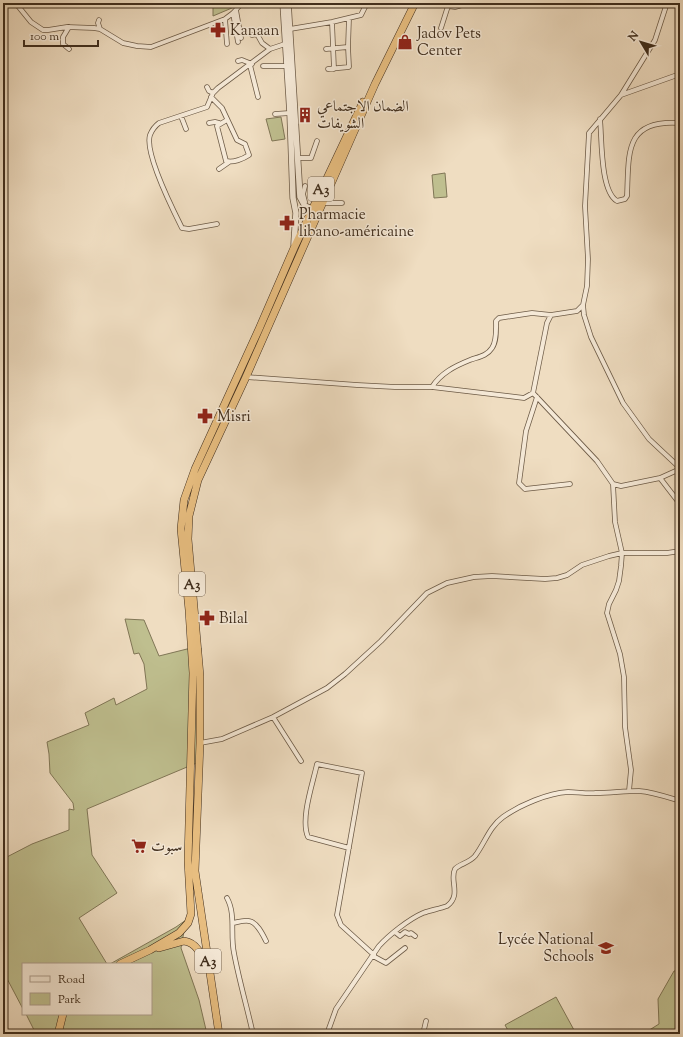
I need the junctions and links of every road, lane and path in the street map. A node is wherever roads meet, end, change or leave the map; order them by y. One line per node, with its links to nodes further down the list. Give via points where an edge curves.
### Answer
1 (242, 3): 11 (street)
2 (282, 3): 23 (street)
3 (288, 3): 19 (street)
4 (367, 3): 12 (street, via 361,15)
5 (444, 3): 10 (street)
6 (463, 3): 10 (street, via 456,7)
7 (667, 3): 39 (street, via 656,40)
8 (413, 4): 36 (highway, A3)
9 (3, 5): 16 (street, via 18,6 39,29)
10 (448, 6): 17 (street)
11 (234, 11): 13 (street); 21 (street)
12 (349, 18): 15 (street); 24 (street)
13 (225, 19): 18 (street, via 152,47 123,43); 22 (street)
14 (99, 20): 18 (street)
15 (332, 22): 19 (street); 25 (street)
16 (69, 27): 18 (street); 26 (street, via 63,37 63,44)
17 (441, 28)
18 (100, 29)
19 (290, 29): 51 (street)
20 (252, 35): 27 (street, via 257,34 262,43)
21 (240, 40)
22 (227, 44)
23 (285, 44): 27 (street); 32 (street)
24 (348, 46): 25 (street); 34 (street, via 349,67)
25 (334, 48): 28 (street); 34 (street)
26 (69, 49)
27 (270, 49): 30 (street)
28 (326, 49)
29 (238, 61): 30 (street)
30 (251, 64): 38 (street); 40 (street)
31 (263, 66): 32 (street)
32 (287, 66): 41 (street)
33 (328, 69): 34 (street)
34 (334, 69)
35 (680, 74): 39 (street)
36 (375, 84): 55 (highway, A3); 57 (highway, A3, via 364,99)
37 (207, 87): 38 (street)
38 (212, 95): 43 (street, via 207,107); 45 (street)
39 (621, 95): 44 (street)
40 (258, 97)
41 (290, 113): 42 (street); 59 (street, via 296,225)
42 (275, 114)
43 (181, 116): 49 (street); 58 (street, via 154,127 149,146 161,182 182,228)
44 (600, 119): 48 (street, via 605,182 612,199 617,201 627,196 630,150 637,135 653,126 668,122); 60 (street, via 588,138 585,206 588,259)
45 (227, 120): 47 (street); 52 (street, via 236,140 245,144 249,155)
46 (209, 123): 47 (street)
47 (219, 123): 52 (street, via 217,129 226,161)
48 (680, 123)
49 (186, 129)
50 (317, 141): 51 (street, via 311,158)
51 (297, 158): 57 (street, via 300,196)
52 (229, 162): 53 (street)
53 (219, 169)
54 (305, 186): 57 (street, via 303,194)
55 (322, 203): 56 (street); 64 (highway, A3)
56 (342, 203)
57 (308, 208): 59 (highway, A3)
58 (217, 224)
59 (294, 248): 87 (highway, A3, via 190,481 183,504 181,529 193,672 188,861 191,914 185,928)
60 (583, 305): 61 (street); 63 (street)
61 (574, 311): 62 (street); 63 (street)
62 (551, 315): 65 (street, via 532,314 498,318 494,344 489,352 443,373); 66 (street, via 547,323)
63 (584, 315): 68 (street, via 597,350 630,415 649,439)
64 (246, 377): 65 (street, via 357,385); 76 (highway, A3, via 198,480 188,522 200,676)
65 (432, 387): 66 (street, via 520,398)
66 (533, 393): 67 (street)
67 (537, 397): 70 (street, via 526,431 519,483 525,490); 71 (street, via 597,461)
68 (680, 468): 69 (street)
69 (660, 478): 71 (street, via 622,486); 72 (street)
70 (570, 484)
71 (613, 484): 74 (street)
72 (680, 504)
73 (680, 551): 74 (street)
74 (622, 553): 75 (street, via 596,560 557,578 474,577 453,581 433,589 345,674 316,694); 78 (street, via 619,581 607,614 620,654 624,677 625,727 631,770)
75 (273, 717): 76 (street, via 222,739); 77 (street)
76 (200, 743): 90 (highway, A3, via 194,866)
77 (301, 761)
78 (630, 792): 79 (street, via 640,791); 83 (street, via 558,793 534,801 503,817 488,833 472,859 456,868 454,897 450,904 421,914)
79 (680, 801)
80 (349, 848): 80 (street, via 308,837 306,832 307,807 317,764 362,773); 88 (street, via 338,915 341,925)
81 (227, 898): 82 (street)
82 (233, 923): 85 (street, via 249,920 253,922); 94 (street, via 234,952)
83 (395, 932): 84 (street, via 400,936 405,932); 88 (street)
84 (414, 936)
85 (266, 941)
86 (405, 948): 88 (street, via 386,963)
87 (150, 950): 89 (highway, A3); 90 (highway, via 178,942 188,942 200,951)
88 (373, 955): 97 (street, via 336,1009)
89 (122, 963)
90 (210, 976): 96 (highway, A3)
91 (63, 1015): 95 (highway)
92 (426, 1020): 98 (street)
93 (234, 1032): 94 (street)
94 (252, 1032)
95 (58, 1034)
96 (218, 1034)
97 (327, 1034)
98 (423, 1034)

